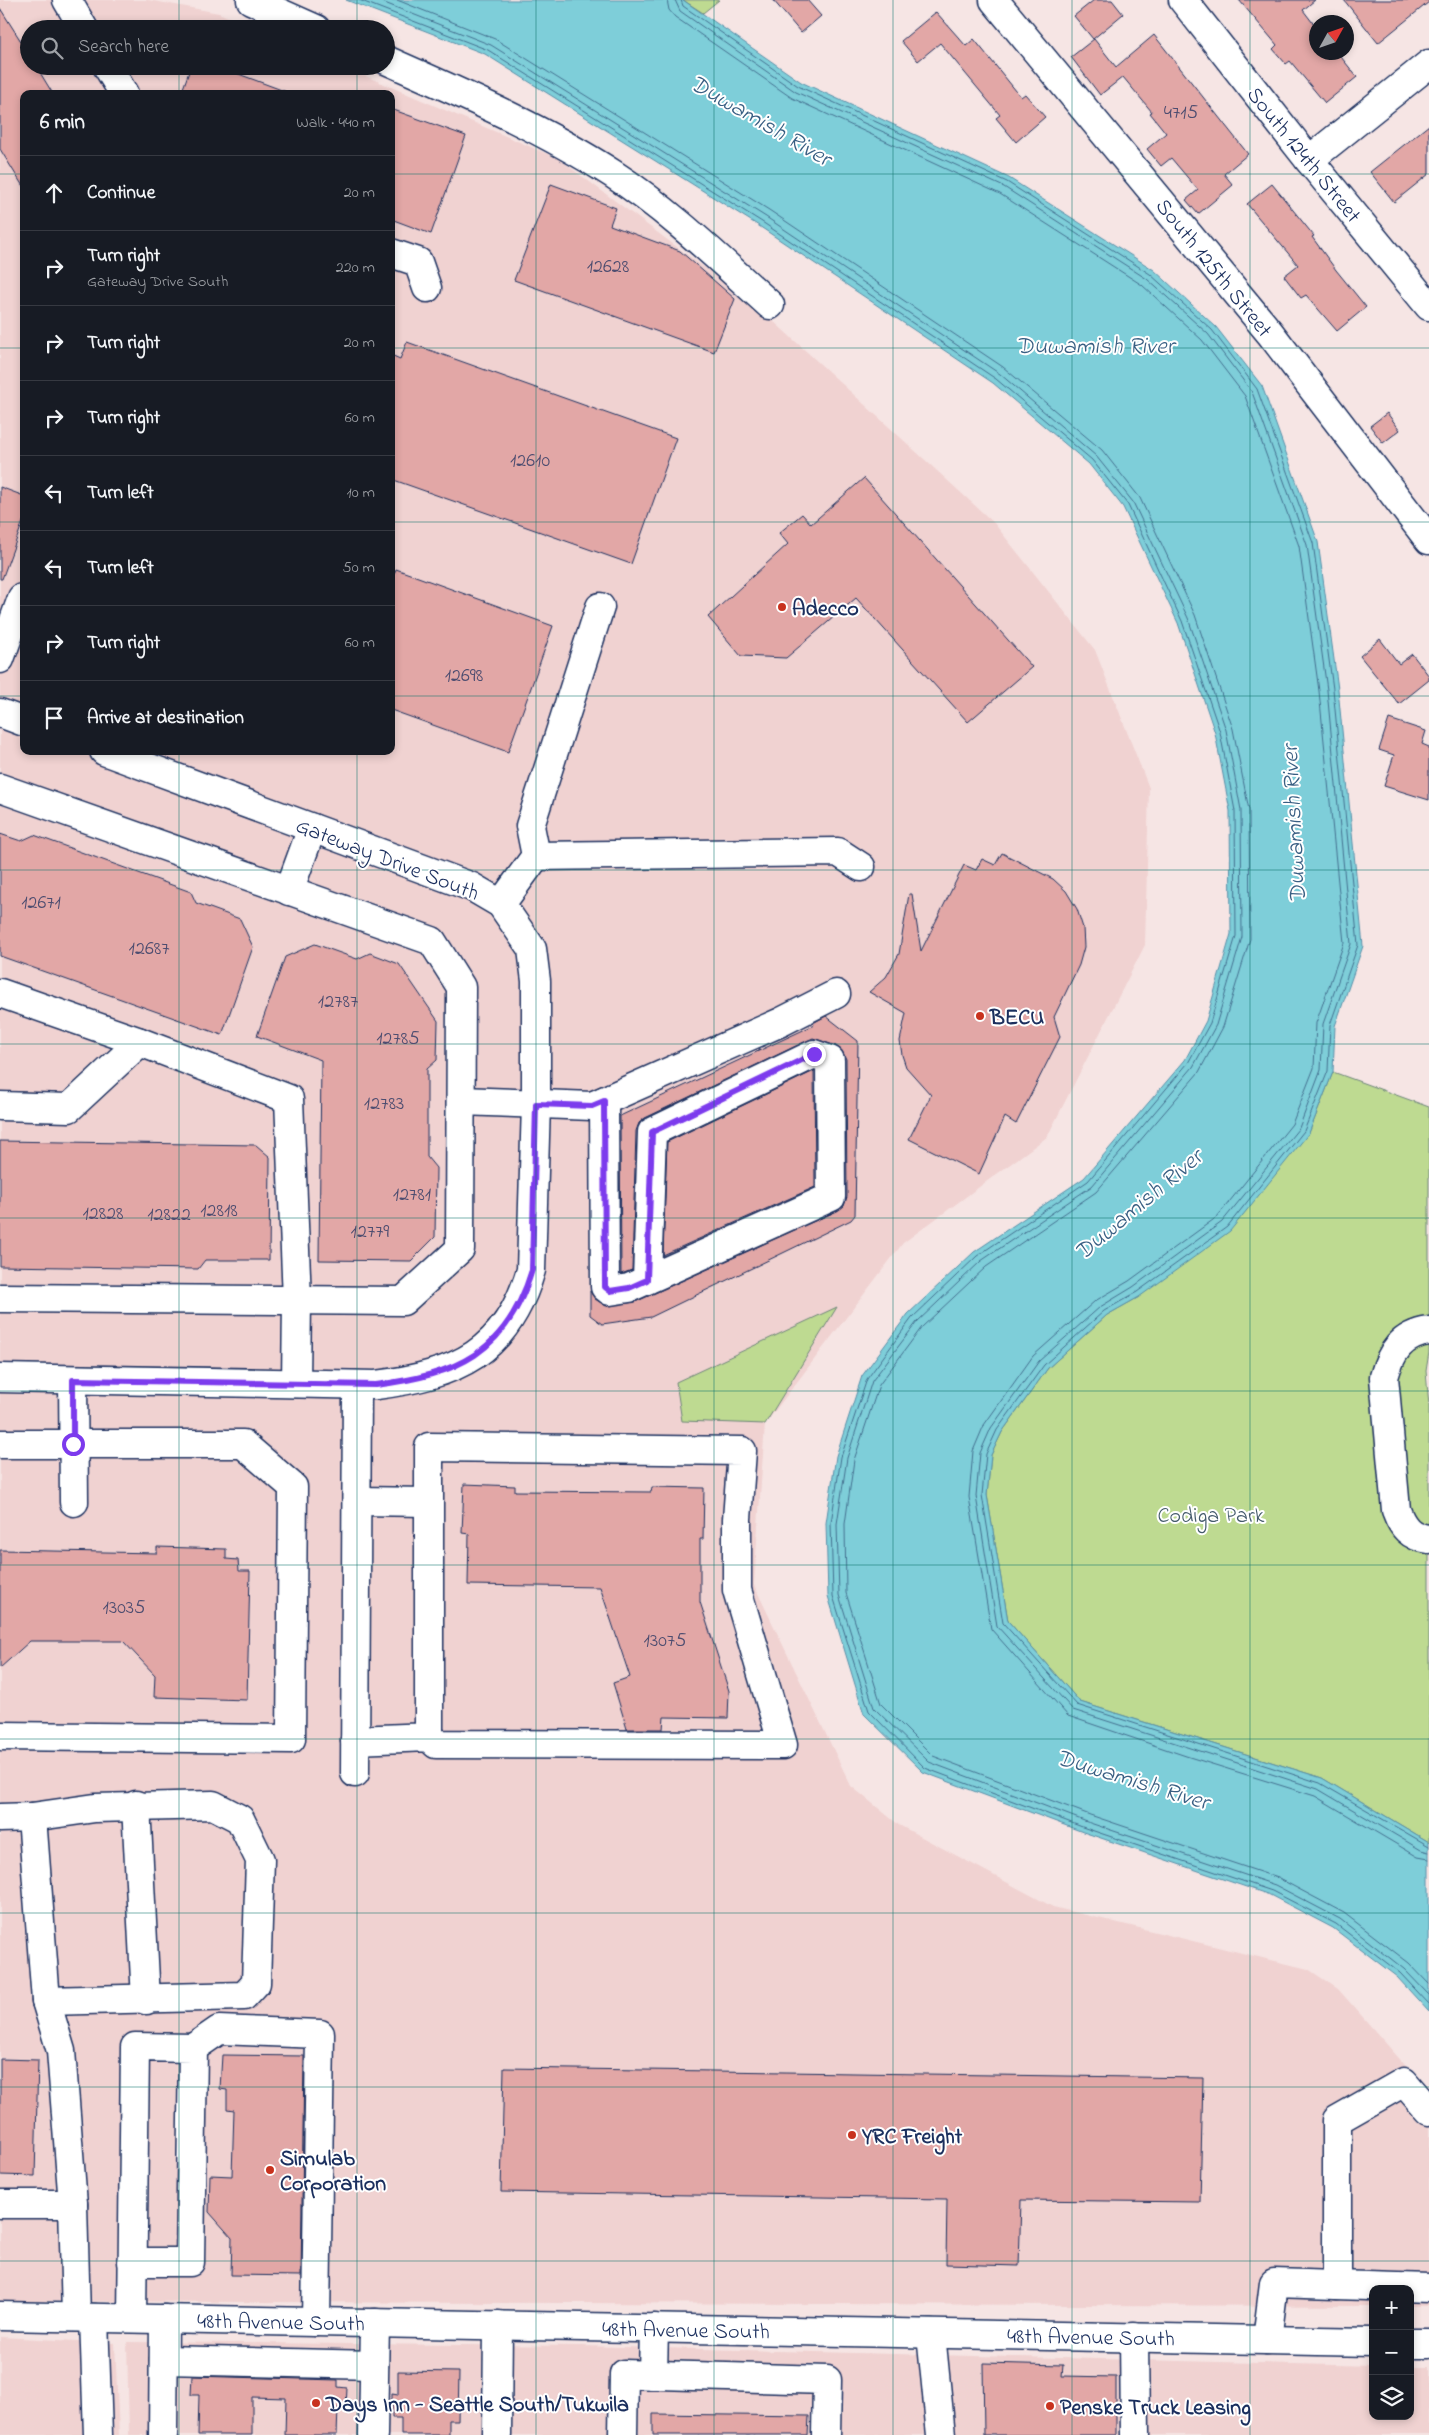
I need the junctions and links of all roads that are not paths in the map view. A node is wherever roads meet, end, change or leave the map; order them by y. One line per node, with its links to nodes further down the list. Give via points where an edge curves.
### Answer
1 (67, 0): 5 (street)
2 (251, 0): 6 (street)
3 (994, 0): 16 (street, South 125th Street, via 1270,333)
4 (1183, 0): 11 (street, South 124th Street)
5 (79, 20)
6 (296, 20)
7 (395, 64): 14 (street, via 488,106 614,174 680,225)
8 (1429, 64): 11 (street)
9 (112, 75): 10 (street)
10 (122, 90)
11 (1309, 160): 15 (street, South 124th Street)
12 (395, 254): 13 (street, via 418,262)
13 (427, 288)
14 (770, 305)
15 (1429, 306)
16 (1429, 540)
17 (20, 603): 19 (street)
18 (600, 607): 25 (street, via 530,826)
19 (0, 658)
20 (0, 713): 21 (street)
21 (20, 720)
22 (115, 755): 24 (street, Gateway Drive South)
23 (0, 788): 27 (street)
24 (312, 828): 27 (street); 28 (street, Gateway Drive South, via 472,887)
25 (536, 856): 26 (street, via 838,852); 28 (street)
26 (861, 867)
27 (290, 890): 32 (street, via 432,941 461,987)
28 (501, 904): 34 (street, Gateway Drive South, via 532,949 536,980)
29 (0, 994): 31 (street)
30 (836, 994): 33 (street, via 782,1022)
31 (140, 1042): 35 (street, via 68,1108); 38 (street, via 289,1099)
32 (461, 1101): 34 (street); 38 (street, via 460,1249 403,1301)
33 (604, 1101): 34 (street, via 592,1106); 36 (street, via 605,1287 610,1291 629,1288)
34 (536, 1104): 43 (street, Gateway Drive South, via 532,1270 514,1312 484,1350 461,1363 415,1380)
35 (0, 1106)
36 (647, 1280): 36 (street, via 831,1197 830,1060 814,1054 652,1132)
37 (0, 1298): 38 (street)
38 (297, 1300): 42 (street)
39 (1429, 1331): 49 (street, via 1409,1336 1401,1342 1390,1358 1384,1377 1396,1510 1401,1524 1412,1535)
40 (0, 1378): 41 (street, Gateway Drive South)
41 (73, 1380): 42 (street, Gateway Drive South); 45 (street)
42 (296, 1383): 43 (street, Gateway Drive South)
43 (358, 1384): 46 (street)
44 (0, 1444): 45 (street)
45 (73, 1444): 47 (street); 50 (street, via 243,1444 293,1487 291,1739)
46 (357, 1501): 48 (street); 52 (street)
47 (74, 1502)
48 (428, 1502): 51 (street); 51 (street, via 429,1447 742,1451 737,1519 737,1590 782,1745 436,1744)
49 (1429, 1539)
50 (0, 1736)
51 (428, 1737): 52 (street)
52 (356, 1740): 53 (street)
53 (355, 1773)
54 (136, 1805): 55 (street); 57 (street); 57 (street, via 213,1805 240,1820 260,1860 256,1983 244,1996)
55 (32, 1817): 56 (street); 58 (street)
56 (0, 1818)
57 (146, 2000): 58 (street)
58 (46, 2001): 62 (street, via 61,2050)
59 (193, 2048): 63 (street, via 190,2262); 63 (street, via 135,2047); 70 (street, via 219,2030 320,2034)
60 (1429, 2111): 64 (street, via 1404,2082 1337,2120)
61 (0, 2204): 62 (street)
62 (73, 2204): 67 (street)
63 (132, 2262): 68 (street)
64 (1337, 2285): 65 (street); 76 (street, via 1274,2283)
65 (1429, 2288)
66 (0, 2316): 67 (street, 48th Avenue South)
67 (85, 2318): 68 (street, 48th Avenue South); 83 (street)
68 (132, 2318): 69 (street, 48th Avenue South)
69 (164, 2319): 70 (street, 48th Avenue South); 80 (street)
70 (316, 2322): 71 (street, 48th Avenue South)
71 (375, 2323): 72 (street, 48th Avenue South); 81 (street)
72 (498, 2325): 73 (street, 48th Avenue South); 86 (street)
73 (654, 2328): 74 (street, 48th Avenue South); 82 (street)
74 (931, 2334): 75 (street, 48th Avenue South); 89 (street)
75 (1134, 2337): 76 (street, 48th Avenue South); 90 (street)
76 (1268, 2340): 77 (street, 48th Avenue South)
77 (1369, 2342)
78 (1414, 2343): 79 (street)
79 (1429, 2344)
80 (164, 2360): 81 (street); 84 (street)
81 (374, 2365): 85 (street)
82 (653, 2375): 87 (street, via 624,2374); 88 (street, via 827,2380)
83 (98, 2435)
84 (163, 2435)
85 (373, 2435)
86 (496, 2435)
87 (623, 2435)
88 (826, 2435)
89 (941, 2435)
90 (1135, 2435)

